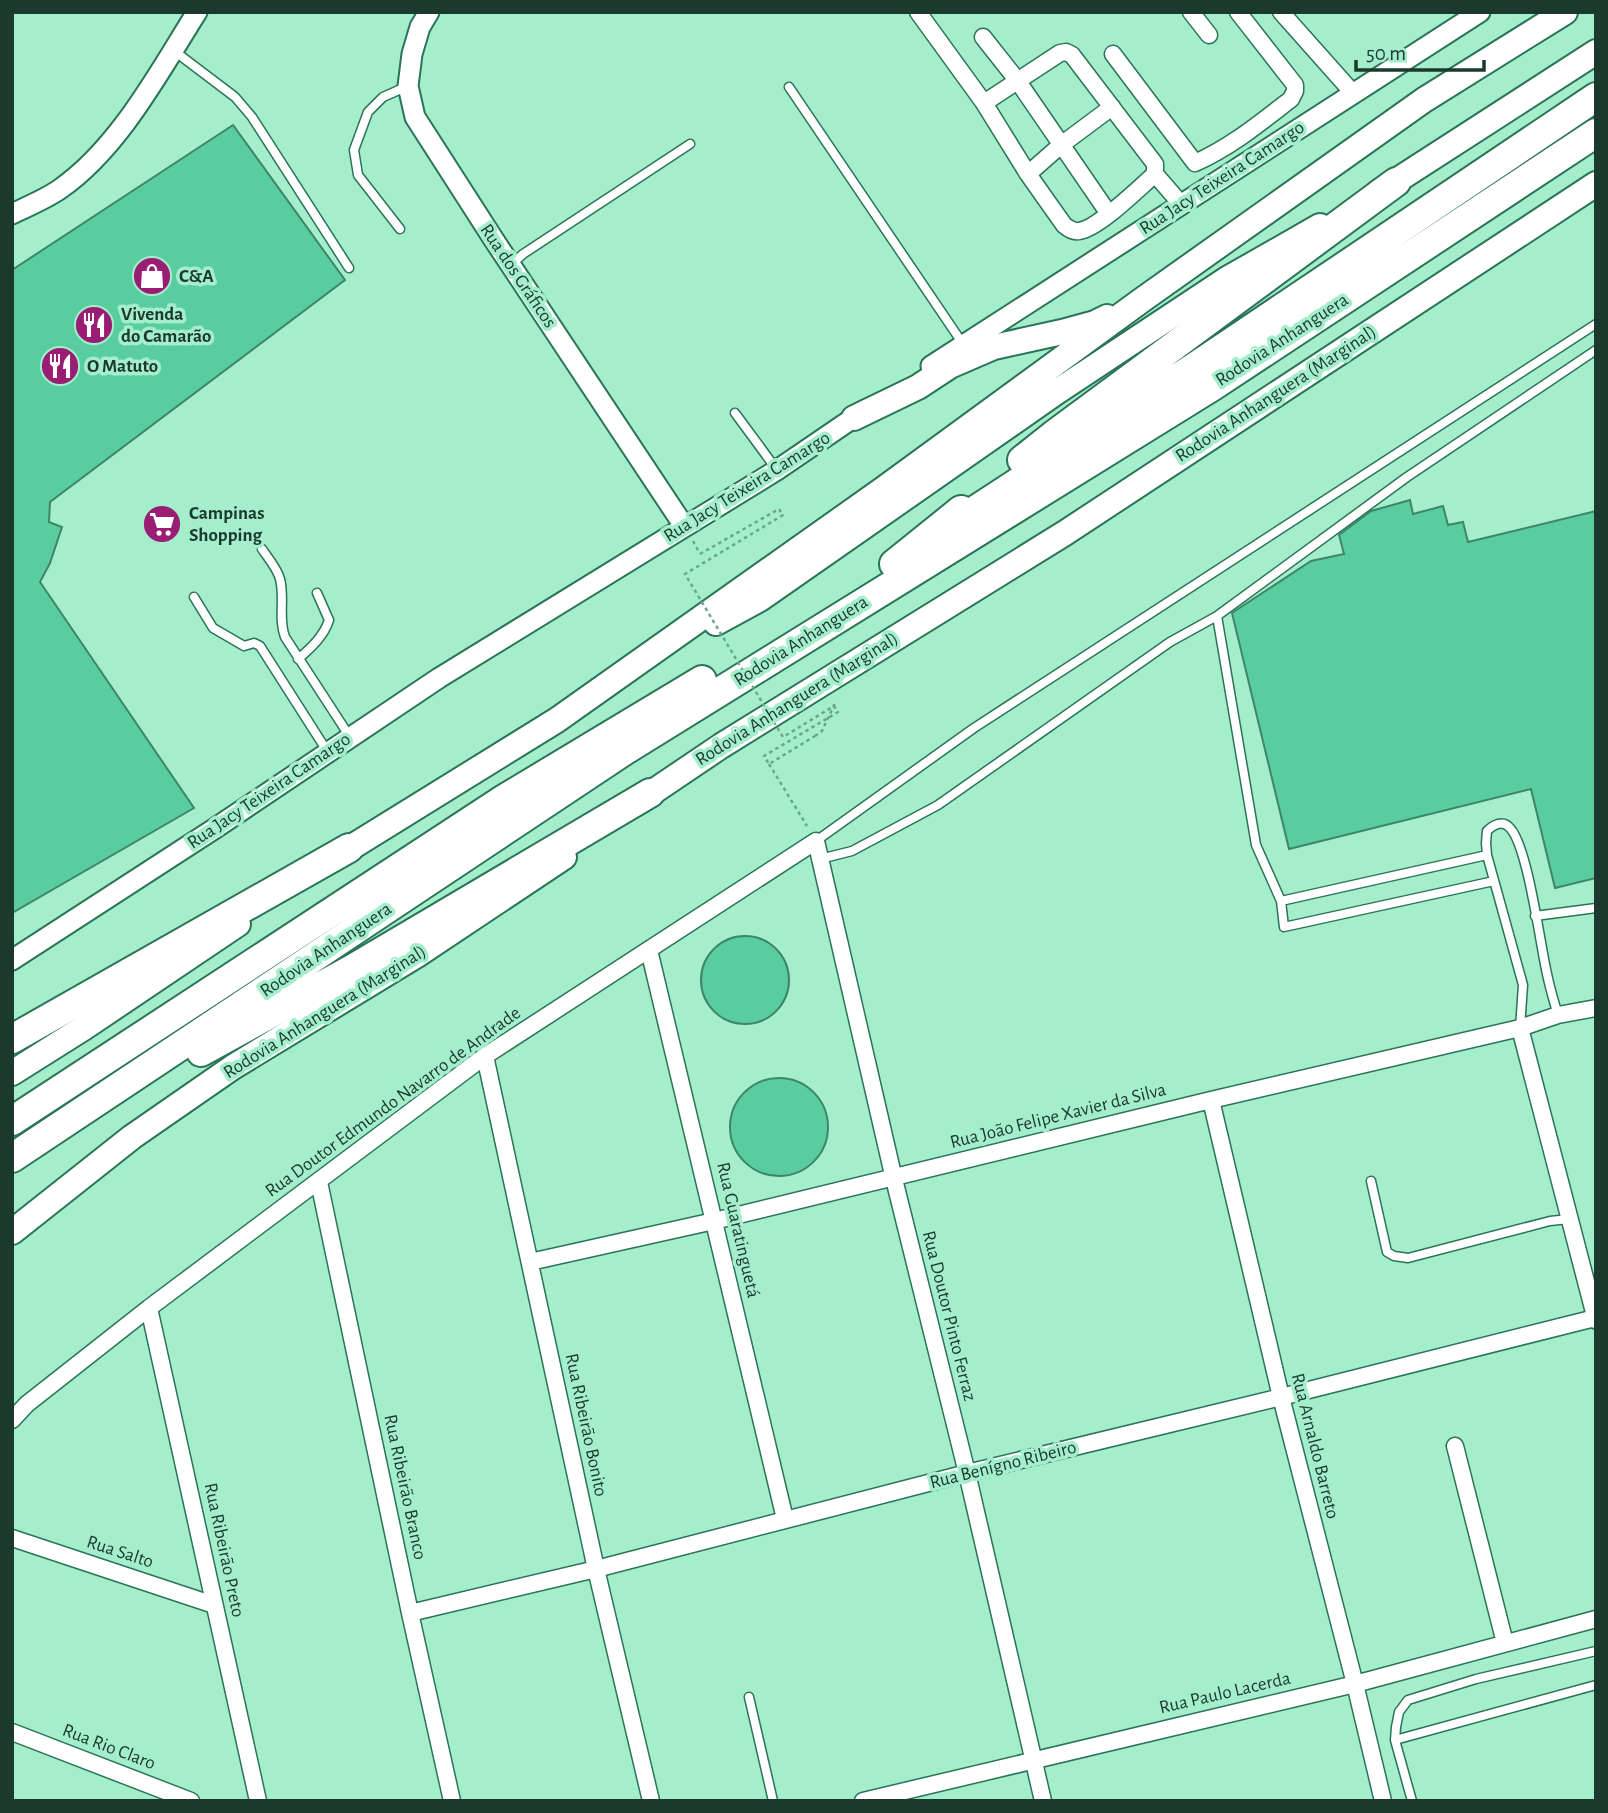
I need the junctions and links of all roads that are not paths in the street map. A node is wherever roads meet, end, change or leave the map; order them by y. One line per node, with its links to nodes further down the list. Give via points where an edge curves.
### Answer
1 (197, 12): 11 (street)
2 (429, 12): 15 (street, Rua dos Gráficos, via 412,54)
3 (918, 12): 19 (street)
4 (1191, 12): 9 (street)
5 (1238, 12): 24 (street, via 1295,85 1295,91 1244,135)
6 (1280, 12): 17 (street)
7 (1480, 12): 17 (street, Rua Jacy Teixeira Camargo)
8 (1565, 12): 36 (highway, via 1424,100)
9 (1209, 35)
10 (983, 37): 14 (street)
11 (173, 50): 31 (street, via 121,130 86,168 59,190); 35 (lane, via 235,97 252,117)
12 (1596, 52): 27 (highway)
13 (1113, 54): 24 (street)
14 (1017, 80): 19 (street); 20 (street, via 1066,52); 23 (street)
15 (408, 86): 33 (lane, via 383,97 368,112 354,150 358,175); 34 (street, Rua dos Gráficos, via 415,117)
16 (789, 87): 38 (lane)
17 (1353, 93): 28 (street, Rua Jacy Teixeira Camargo)
18 (1596, 97): 45 (highway, Rodovia Anhanguera)
19 (984, 103): 25 (street)
20 (1112, 107): 23 (street); 26 (street, via 1155,164)
21 (1596, 133): 72 (highway, Rodovia Anhanguera, via 1213,386 624,751)
22 (690, 144): 34 (lane)
23 (1061, 145): 25 (street); 32 (street)
24 (1195, 163): 28 (street)
25 (1028, 174): 32 (street, via 1070,230 1089,228)
26 (1155, 174): 30 (street); 32 (street)
27 (1396, 182): 45 (highway, via 1056,433); 50 (highway, via 1227,279 760,599)
28 (1213, 183): 30 (street, Rua Jacy Teixeira Camargo)
29 (1596, 184): 53 (highway, Rodovia Anhanguera (Marginal), via 1065,533)
30 (1181, 204): 38 (street, Rua Jacy Teixeira Camargo)
31 (12, 214)
32 (1109, 214)
33 (400, 229)
34 (510, 265): 43 (street, Rua dos Gráficos)
35 (349, 268)
36 (1142, 300): 41 (highway, via 1095,323 994,347); 50 (highway)
37 (1596, 324): 54 (lane, via 974,728)
38 (963, 344): 41 (street, Rua Jacy Teixeira Camargo)
39 (1596, 350): 48 (lane, via 1407,477)
40 (735, 413): 42 (lane)
41 (854, 418): 42 (street, Rua Jacy Teixeira Camargo)
42 (776, 470): 43 (street, Rua Jacy Teixeira Camargo)
43 (684, 526): 51 (street, Rua Jacy Teixeira Camargo)
44 (262, 549): 49 (lane, via 281,582 282,628)
45 (894, 564): 71 (highway, Rodovia Anhanguera, via 504,799)
46 (317, 593): 49 (lane, via 329,620 316,642)
47 (194, 597): 52 (lane, via 213,628 244,646 260,646)
48 (1217, 616): 57 (lane, via 1170,642 938,805 852,851); 59 (lane, via 1256,845)
49 (298, 659): 51 (lane)
50 (622, 673): 55 (highway, via 557,720)
51 (350, 737): 52 (street, Rua Jacy Teixeira Camargo)
52 (327, 752): 63 (street, Rua Jacy Teixeira Camargo)
53 (650, 793): 72 (highway, via 352,969); 79 (highway, Rodovia Anhanguera (Marginal), via 539,875 418,955 233,1067 132,1137)
54 (816, 841): 57 (street, Rua Doutor Pinto Ferraz); 62 (street, Rua Doutor Edmundo Navarro de Andrade)
55 (349, 848): 67 (highway); 69 (highway)
56 (1488, 855): 58 (lane); 59 (lane); 61 (lane, via 1487,831 1497,824 1508,825 1519,843)
57 (820, 859): 74 (street, Rua Doutor Pinto Ferraz)
58 (1494, 881): 59 (lane, via 1284,927); 66 (lane, via 1523,985)
59 (1281, 901)
60 (1596, 908): 61 (lane)
61 (1535, 916): 65 (lane)
62 (649, 950): 68 (street, Rua Doutor Edmundo Navarro de Andrade); 78 (street, Rua Guaratinguetá)
63 (12, 960)
64 (1596, 1008): 65 (street, Rua João Felipe Xavier da Silva)
65 (1558, 1015): 66 (street, Rua João Felipe Xavier da Silva)
66 (1520, 1028): 70 (street, Rua João Felipe Xavier da Silva); 77 (street)
67 (12, 1039)
68 (485, 1056): 76 (street, Rua Doutor Edmundo Navarro de Andrade); 80 (street, Rua Ribeirão Bonito)
69 (12, 1073)
70 (1211, 1100): 74 (street, Rua João Felipe Xavier da Silva); 83 (street, Rua Arnaldo Barreto)
71 (12, 1121)
72 (48, 1135): 73 (highway, Rodovia Anhanguera)
73 (12, 1158)
74 (894, 1179): 78 (street, Rua João Felipe Xavier da Silva); 86 (street, Rua Doutor Pinto Ferraz)
75 (1371, 1181): 77 (lane, via 1387,1252 1394,1256 1408,1258)
76 (319, 1182): 81 (street, Rua Doutor Edmundo Navarro de Andrade); 91 (street, Rua Ribeirão Branco)
77 (1569, 1219): 82 (street)
78 (714, 1221): 80 (street, Rua João Felipe Xavier da Silva); 87 (street, Rua Guaratinguetá)
79 (12, 1232)
80 (530, 1262): 89 (street, Rua Ribeirão Bonito)
81 (149, 1308): 84 (street, Rua Doutor Edmundo Navarro de Andrade); 90 (street, Rua Ribeirão Preto)
82 (1596, 1318): 83 (street, Rua Benígno Ribeiro)
83 (1281, 1397): 86 (street, Rua Benígno Ribeiro); 95 (street, Rua Arnaldo Barreto)
84 (12, 1420)
85 (1455, 1446): 93 (street)
86 (967, 1473): 87 (street, Rua Benígno Ribeiro); 100 (street, Rua Doutor Pinto Ferraz)
87 (785, 1519): 89 (street, Rua Benígno Ribeiro)
88 (12, 1538): 90 (street, Rua Salto)
89 (596, 1569): 91 (street, Rua Benígno Ribeiro); 104 (street, Rua Ribeirão Bonito)
90 (215, 1605): 102 (street, Rua Ribeirão Preto)
91 (410, 1613): 103 (street, Rua Ribeirão Branco)
92 (1596, 1619): 93 (street, Rua Paulo Lacerda)
93 (1505, 1643): 95 (street, Rua Paulo Lacerda)
94 (1596, 1651): 99 (lane, via 1408,1700 1399,1712)
95 (1355, 1685): 100 (street, Rua Paulo Lacerda); 108 (street, Rua Arnaldo Barreto)
96 (1596, 1685): 99 (lane)
97 (749, 1698): 105 (lane)
98 (12, 1731): 101 (street, Rua Rio Claro)
99 (1395, 1740): 109 (lane)
100 (1033, 1760): 106 (street, Rua Paulo Lacerda); 107 (street, Rua Doutor Pinto Ferraz)
101 (191, 1801)
102 (258, 1801)
103 (452, 1801)
104 (650, 1801)
105 (773, 1801)
106 (863, 1801)
107 (1043, 1801)
108 (1383, 1801)
109 (1412, 1801)

